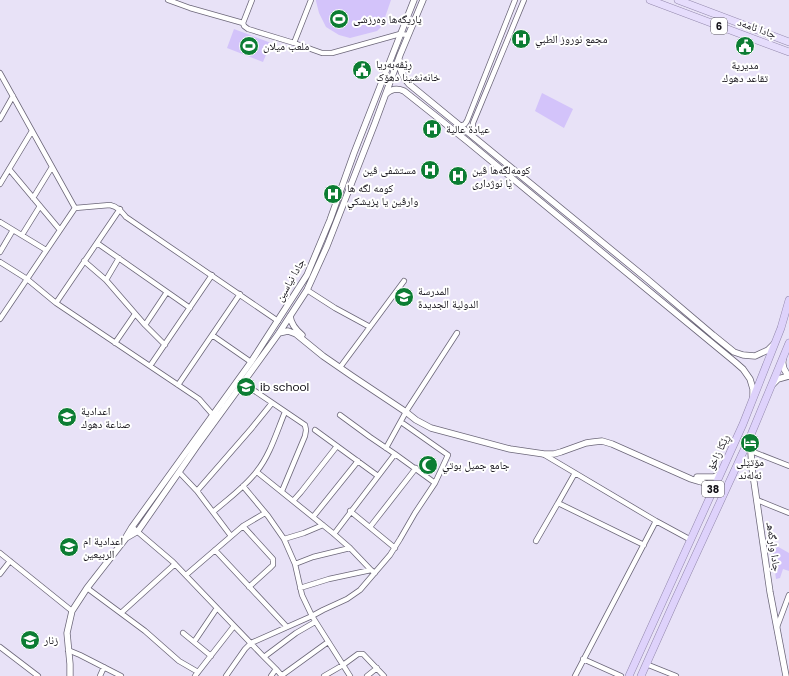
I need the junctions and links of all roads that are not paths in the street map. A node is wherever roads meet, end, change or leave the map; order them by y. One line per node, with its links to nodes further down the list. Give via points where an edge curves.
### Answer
1 (168, 0): 10 (street)
2 (252, 0): 10 (street)
3 (311, 0): 14 (street)
4 (414, 0): 11 (street, جادا نیاسین)
5 (423, 0): 12 (street, جادا نیاسین)
6 (515, 0): 23 (street)
7 (524, 0): 24 (street)
8 (650, 0): 15 (main road, جادا ئامەد / 6)
9 (678, 0): 13 (main road, جادا ئامەد / 6)
10 (243, 23): 14 (street, via 248,29)
11 (400, 34): 12 (street); 14 (street, via 332,54); 66 (street, جادا نیاسین, via 307,275)
12 (408, 35): 16 (street, جادا نیاسین)
13 (789, 42)
14 (294, 43)
15 (789, 52)
16 (400, 55): 18 (street, via 400,69); 21 (street, جادا نیاسین)
17 (0, 73): 20 (street)
18 (406, 81): 19 (street, via 401,83); 25 (street)
19 (400, 90): 21 (street, via 389,91); 29 (street)
20 (13, 96): 22 (street); 26 (street)
21 (385, 96): 57 (street, جادا نیاسین, via 327,246)
22 (0, 119)
23 (467, 121): 24 (street); 25 (street)
24 (473, 123): 27 (street)
25 (460, 126): 27 (street)
26 (32, 131): 30 (street); 31 (street)
27 (472, 136): 28 (street)
28 (491, 152): 29 (street); 34 (street)
29 (486, 157): 38 (street)
30 (52, 167): 33 (street); 36 (street)
31 (9, 169): 32 (street); 33 (street)
32 (0, 184)
33 (33, 198): 35 (street)
34 (554, 203): 38 (street); 40 (street)
35 (40, 206): 42 (street); 43 (street)
36 (75, 208): 37 (street, via 110,205); 42 (street)
37 (120, 209): 45 (street); 51 (street, via 126,217)
38 (549, 209): 44 (street)
39 (0, 222): 41 (street)
40 (586, 229): 44 (street); 54 (street)
41 (13, 230): 43 (street); 47 (street)
42 (60, 230): 46 (street)
43 (22, 235): 46 (street)
44 (581, 235): 56 (street)
45 (97, 243): 48 (street); 49 (street)
46 (46, 250): 52 (street)
47 (0, 252)
48 (119, 258): 53 (street); 58 (street)
49 (84, 261): 53 (street); 61 (street)
50 (0, 262): 52 (street)
51 (212, 275): 59 (street); 62 (street)
52 (27, 279): 61 (street); 65 (street)
53 (106, 280): 63 (street)
54 (648, 280): 56 (street); 73 (street)
55 (404, 281): 68 (street)
56 (642, 286): 73 (street)
57 (307, 290): 64 (street, جادا نیاسین); 68 (street)
58 (167, 292): 62 (street); 67 (street)
59 (240, 294): 66 (street); 72 (street)
60 (789, 300): 74 (highway, ڕێکا زاخۆ / 38)
61 (56, 303): 75 (street)
62 (190, 308): 77 (street)
63 (135, 314): 67 (street); 75 (street)
64 (290, 316): 69 (street); 70 (street, جادا نیاسین)
65 (0, 319)
66 (278, 321): 79 (street, جادا نیاسین)
67 (144, 325): 77 (street)
68 (370, 327): 81 (street)
69 (292, 329): 70 (street); 81 (street); 89 (street, via 323,356)
70 (279, 333): 82 (street, جادا نیاسین)
71 (457, 333): 89 (street)
72 (212, 335): 79 (street); 86 (street)
73 (710, 337): 74 (street, via 734,352 755,356 768,350); 87 (street, via 750,379)
74 (776, 340): 87 (highway, ڕێکا زاخۆ / 38)
75 (115, 343): 80 (street)
76 (789, 343): 78 (highway, ڕێکا زاخۆ / 38)
77 (164, 345): 80 (street)
78 (783, 358): 83 (street, via 783,366); 85 (highway, ڕێکا زاخۆ / 38)
79 (251, 362): 82 (street, جادا نیاسین)
80 (150, 366): 86 (street)
81 (341, 366): 89 (street)
82 (249, 370): 84 (street, جادا نیاسین); 91 (street, جادا نیاسین)
83 (789, 376): 85 (street)
84 (243, 383): 88 (street); 106 (street, جادا نیاسین)
85 (772, 384): 95 (highway, ڕێکا زاخۆ / 38)
86 (178, 385): 91 (street, via 199,399)
87 (753, 400): 109 (highway, ڕێکا زاخۆ / 38)
88 (272, 402): 90 (street); 115 (street)
89 (407, 411): 93 (street); 100 (street, via 416,420 431,428 510,449); 111 (street, via 430,425 530,449 554,450 585,439 602,437 690,476)
90 (285, 412): 107 (street); 116 (street, via 304,425 306,430)
91 (213, 415): 129 (street, جادا نیاسین)
92 (340, 415): 97 (street)
93 (401, 422): 97 (street); 112 (street, via 448,455)
94 (315, 430): 96 (street)
95 (750, 437): 98 (street, جادا وارگه‌هـ); 102 (highway, ڕێکا زاخۆ / 38)
96 (337, 446): 101 (street); 119 (street)
97 (386, 448): 99 (street)
98 (751, 451): 103 (street); 105 (street, جادا وارگه‌هـ)
99 (395, 454): 104 (street); 110 (street)
100 (543, 454): 108 (street); 113 (street, via 554,454 586,443 602,441 696,481 703,481)
101 (358, 461): 110 (street); 125 (street)
102 (737, 466): 105 (street, via 745,463); 148 (highway, ڕێکا زاخۆ / 38)
103 (789, 466)
104 (416, 468): 112 (street); 130 (street)
105 (752, 468): 118 (street, جادا وارگه‌هـ)
106 (179, 472): 115 (street); 131 (street, جادا نیاسین)
107 (257, 472): 114 (street); 116 (street)
108 (575, 473): 120 (street); 126 (street)
109 (720, 474): 111 (street); 117 (highway, ڕێکا زاخۆ / 38)
110 (378, 476): 121 (street)
111 (710, 477): 113 (street, via 710,484)
112 (435, 483): 140 (street)
113 (707, 485): 117 (street)
114 (243, 486): 122 (street); 123 (street)
115 (197, 491): 122 (street)
116 (282, 491): 119 (street)
117 (711, 495): 136 (highway, ڕێکا زاخۆ / 38)
118 (757, 500): 124 (street); 164 (street, جادا وارگه‌هـ)
119 (293, 501): 125 (street)
120 (558, 503): 137 (street); 138 (street)
121 (350, 511): 130 (street); 132 (street)
122 (213, 512): 133 (street)
123 (265, 513): 128 (street); 135 (street)
124 (789, 513)
125 (313, 517): 127 (street)
126 (656, 521): 136 (street); 138 (street)
127 (323, 525): 132 (street); 135 (street)
128 (243, 526): 133 (street); 152 (street, via 273,559 271,567)
129 (132, 527): 131 (street); 134 (street, جادا نیاسین)
130 (370, 527): 140 (street)
131 (138, 531): 134 (street); 144 (street)
132 (334, 534): 139 (street)
133 (231, 536): 141 (street)
134 (126, 538): 153 (street)
135 (284, 539): 145 (street)
136 (691, 540): 146 (highway, ڕێکا زاخۆ / 38)
137 (536, 541)
138 (644, 545): 173 (street)
139 (350, 548): 145 (street); 147 (street)
140 (395, 548): 147 (street)
141 (215, 550): 150 (street); 152 (street)
142 (0, 553): 143 (street)
143 (10, 561): 149 (street); 158 (street)
144 (175, 564): 150 (street); 159 (street)
145 (295, 564): 154 (street)
146 (678, 568): 148 (highway, via 680,573); 151 (highway, ڕێکا زاخۆ / 38)
147 (373, 571): 154 (street, via 329,579); 160 (street, via 360,590)
148 (688, 572): 155 (highway, ڕێکا زاخۆ / 38)
149 (0, 574)
150 (186, 575): 157 (street)
151 (671, 584): 155 (highway, via 676,582 680,584); 180 (highway, ڕێکا زاخۆ / 38)
152 (249, 587): 163 (street)
153 (87, 588): 158 (street); 159 (street)
154 (300, 588): 160 (street)
155 (680, 588): 174 (highway, ڕێکا زاخۆ / 38)
156 (789, 595): 164 (street)
157 (217, 608): 162 (street); 166 (street)
158 (72, 611): 170 (street, via 67,633)
159 (120, 612): 179 (street)
160 (312, 616): 161 (street); 163 (street)
161 (316, 622): 167 (street); 172 (street)
162 (234, 626): 168 (street); 171 (street)
163 (287, 627): 168 (street)
164 (777, 627): 196 (street, جادا وارگه‌هـ)
165 (183, 633): 166 (street)
166 (194, 642): 171 (street)
167 (328, 642): 175 (street); 187 (street)
168 (251, 643): 172 (street); 185 (street)
169 (0, 647): 181 (street)
170 (68, 650): 176 (street); 182 (street)
171 (211, 656): 179 (street)
172 (264, 657): 178 (street)
173 (583, 659): 192 (street); 193 (street)
174 (646, 664): 194 (highway, ڕێکا زاخۆ / 38); 195 (street)
175 (343, 665): 177 (street, via 361,653); 188 (street); 189 (street)
176 (104, 667): 183 (street); 184 (street)
177 (377, 668): 190 (street); 191 (street)
178 (276, 669): 186 (street); 187 (street)
179 (197, 674)
180 (630, 675): 193 (street)
181 (38, 676)
182 (70, 676)
183 (100, 676)
184 (121, 676)
185 (226, 676)
186 (271, 676)
187 (281, 676)
188 (324, 676)
189 (350, 676)
190 (367, 676)
191 (384, 676)
192 (575, 676)
193 (621, 676)
194 (641, 676)
195 (676, 676)
196 (786, 676)

